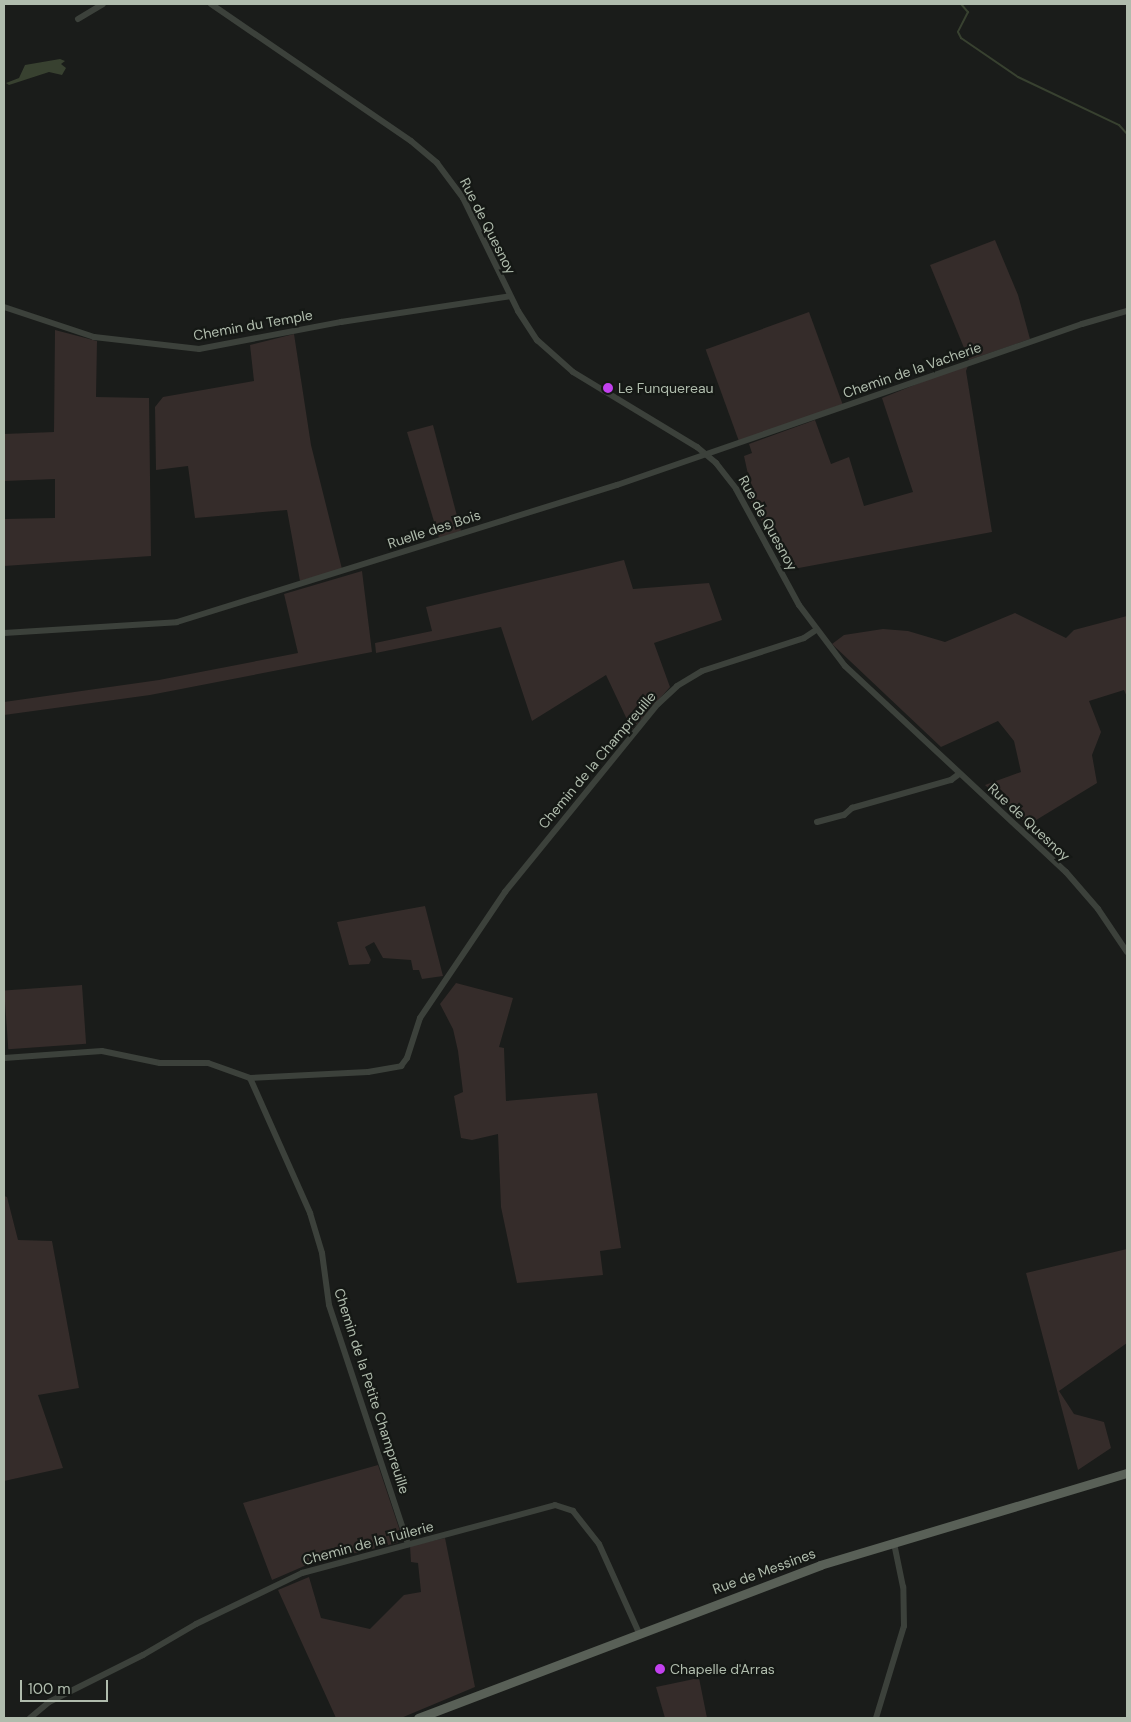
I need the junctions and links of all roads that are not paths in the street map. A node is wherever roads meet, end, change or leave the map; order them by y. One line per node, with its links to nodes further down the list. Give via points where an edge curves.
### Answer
1 (103, 4): 3 (street)
2 (211, 4): 4 (street, Rue de Quesnoy, via 405,136 438,163 463,198)
3 (78, 19)
4 (510, 296): 5 (street, Chemin du Temple, via 341,322 199,349 94,337); 7 (street, Rue de Quesnoy, via 533,335 562,364)
5 (4, 307)
6 (1127, 311): 7 (street, Chemin de la Vacherie)
7 (707, 454): 8 (street, Rue de Quesnoy, via 732,482); 9 (street, Ruelle des Bois, via 332,576 167,624)
8 (816, 630): 10 (street, Rue de Quesnoy, via 860,682); 14 (street, Chemin de la Champreuille, via 804,638 702,671 663,699 516,878 417,1024 407,1058 401,1066 368,1072)
9 (4, 633)
10 (959, 774): 11 (street, via 951,780 852,808 844,815); 12 (street, Rue de Quesnoy, via 1073,880)
11 (818, 822)
12 (1127, 952)
13 (4, 1058): 14 (street, via 68,1051 108,1052 160,1063 208,1063)
14 (250, 1078): 17 (street, Chemin de la Petite Champreuille, via 310,1212 322,1253 332,1314)
15 (1127, 1473): 16 (main road, Rue de Messines)
16 (894, 1543): 18 (main road, Rue de Messines, via 805,1570); 21 (street, via 903,1587 904,1626)
17 (408, 1544): 18 (street, Chemin de la Tuilerie, via 555,1505 564,1506 576,1514 602,1548); 19 (street, Chemin de la Tuilerie, via 302,1573 196,1624 143,1655 49,1702)
18 (639, 1633): 20 (main road, Rue de Messines)
19 (30, 1718)
20 (418, 1718)
21 (876, 1718)

